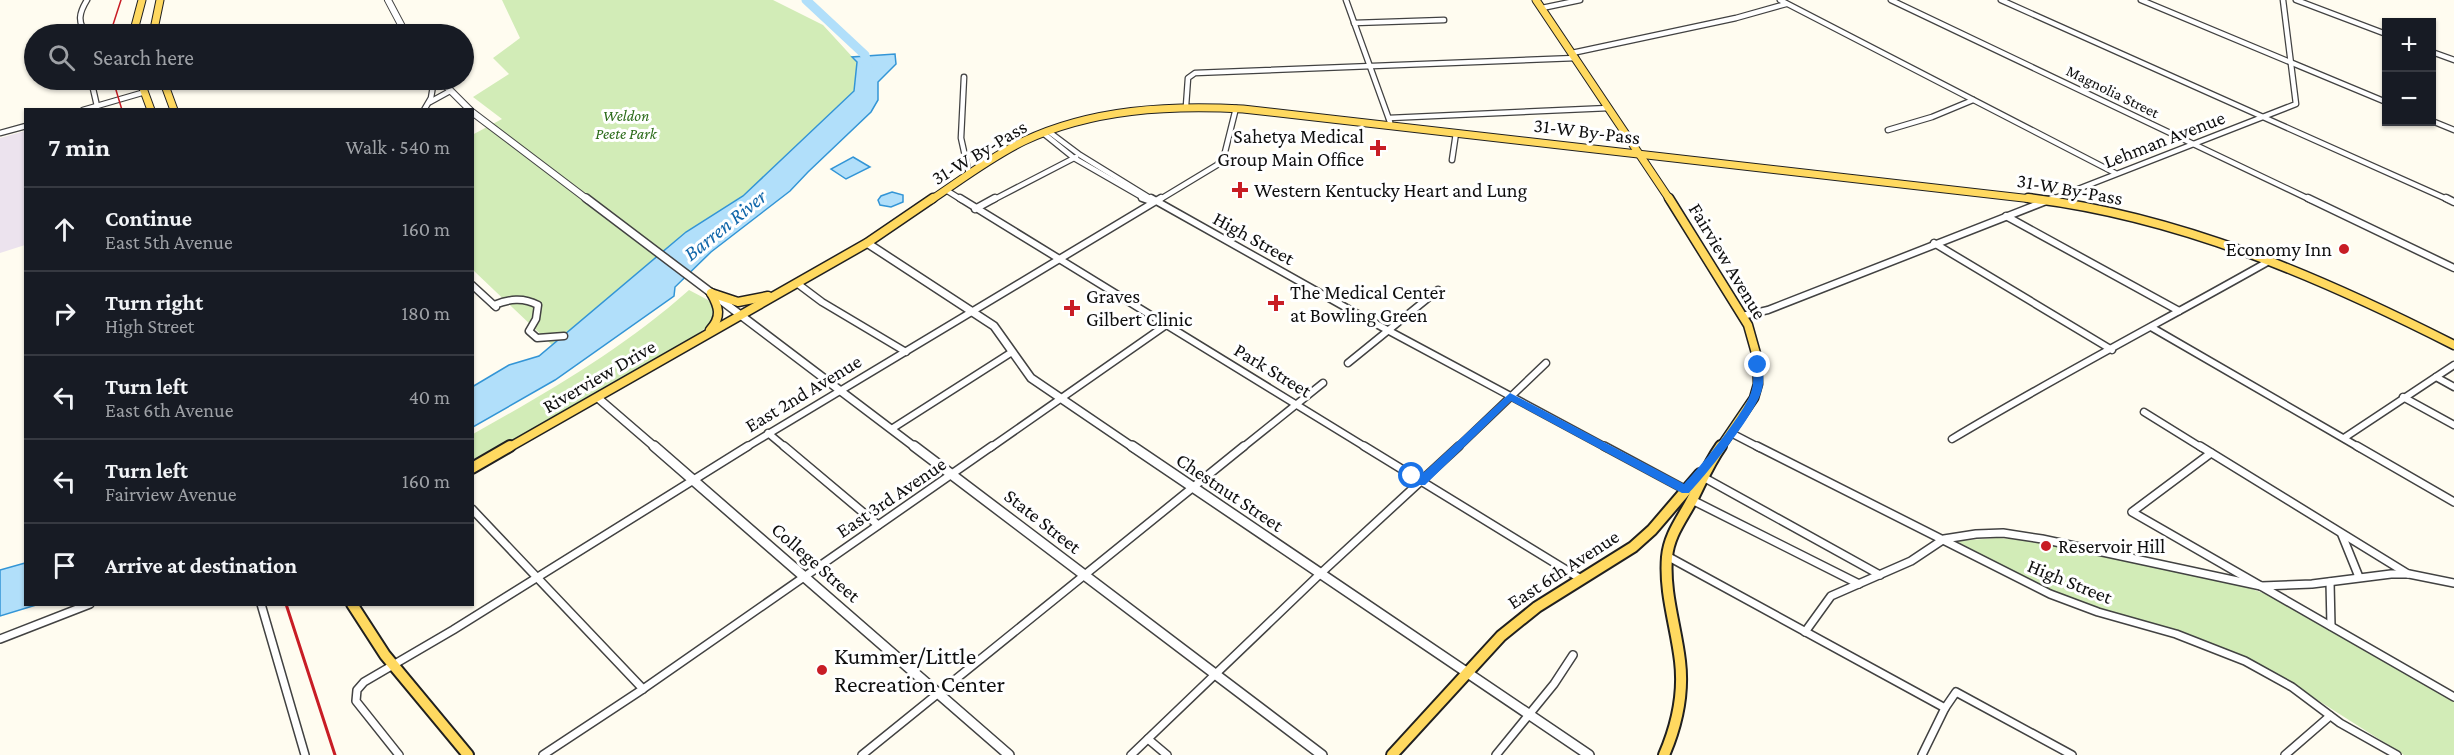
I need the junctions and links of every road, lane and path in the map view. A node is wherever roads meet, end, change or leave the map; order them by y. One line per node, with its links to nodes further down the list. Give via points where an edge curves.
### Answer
1 (87, 0): 17 (street, via 78,18)
2 (142, 0): 18 (main road)
3 (160, 0): 19 (main road)
4 (388, 0): 20 (street)
5 (1346, 0): 21 (street)
6 (1536, 0): 15 (main road, Fairview Avenue)
7 (1580, 0): 15 (street)
8 (1780, 0): 14 (street)
9 (1891, 0): 57 (street, Magnolia Street)
10 (2001, 0): 48 (street)
11 (2141, 0): 26 (street)
12 (2283, 0): 26 (street, Lehman Avenue)
13 (2296, 0): 22 (street)
14 (1787, 4): 24 (street); 35 (street)
15 (1542, 8): 24 (main road, Fairview Avenue)
16 (1444, 20): 21 (street)
17 (80, 24)
18 (136, 24)
19 (155, 24)
20 (401, 24)
21 (1354, 24): 27 (street)
22 (2382, 32)
23 (2436, 53): 25 (street)
24 (1574, 56): 27 (street); 46 (main road, Fairview Avenue)
25 (2454, 60)
26 (2290, 62): 36 (street); 48 (street, Lehman Avenue, via 2296,104)
27 (1370, 66): 39 (street, via 1193,73 1188,80); 49 (street)
28 (964, 77): 62 (street, via 960,141)
29 (93, 90): 38 (street)
30 (149, 90): 34 (main road)
31 (167, 90): 42 (main road)
32 (433, 90): 37 (street)
33 (450, 91): 37 (street); 44 (street, State Street)
34 (145, 92): 38 (street); 41 (main road)
35 (1973, 100): 52 (street); 61 (street)
36 (2382, 100)
37 (428, 103): 43 (street)
38 (97, 106): 40 (street)
39 (1186, 106): 45 (main road, 31-W By-Pass); 54 (main road, 31-W By-Pass, via 1118,113)
40 (90, 108)
41 (150, 108)
42 (173, 108)
43 (425, 108)
44 (468, 108)
45 (1236, 108): 49 (main road, 31-W By-Pass); 65 (street, East 2nd Avenue, via 1222,159)
46 (1609, 108): 49 (street); 58 (main road, Fairview Avenue)
47 (474, 113): 77 (street, State Street)
48 (2262, 117): 57 (street, Lehman Avenue); 66 (street)
49 (1390, 122): 56 (main road, 31-W By-Pass)
50 (2436, 123): 53 (street)
51 (24, 127): 55 (street)
52 (1888, 130)
53 (2454, 130)
54 (1046, 132): 59 (street, High Street); 62 (main road, 31-W By-Pass)
55 (0, 133)
56 (1456, 133): 58 (main road, 31-W By-Pass); 60 (street)
57 (2193, 144): 61 (street, Lehman Avenue); 73 (street, Magnolia Street)
58 (1639, 154): 64 (main road, 31-W By-Pass); 82 (main road, Fairview Avenue)
59 (1077, 156): 65 (street, High Street, via 1141,198); 67 (street)
60 (1452, 160)
61 (2115, 173): 64 (street, Lehman Avenue)
62 (969, 174): 63 (main road, 31-W By-Pass)
63 (946, 190): 67 (street, Park Street); 69 (main road, 31-W By-Pass)
64 (2047, 200): 68 (street, Lehman Avenue); 72 (main road, 31-W By-Pass, via 2157,223)
65 (1156, 202): 71 (street, East 2nd Avenue); 85 (street, High Street)
66 (2454, 202)
67 (975, 208): 71 (street, Park Street)
68 (2006, 216): 70 (street, Lehman Avenue); 80 (street)
69 (867, 243): 74 (main road, 31-W By-Pass); 79 (street, Chestnut Street)
70 (1934, 243): 82 (street, Lehman Avenue, via 1768,310); 89 (street)
71 (1059, 259): 79 (street, East 2nd Avenue); 83 (street, Park Street)
72 (2272, 260): 80 (street); 88 (main road, 31-W By-Pass)
73 (2454, 268)
74 (798, 284): 78 (main road, 31-W By-Pass); 90 (street)
75 (474, 287): 86 (street, via 495,306 517,299 531,301 539,311 536,323 528,331 537,338)
76 (1438, 290): 85 (street)
77 (709, 291): 78 (main road, via 732,301 746,302); 81 (street, State Street); 87 (main road, via 720,311 717,324)
78 (785, 291): 81 (main road, 31-W By-Pass)
79 (973, 311): 90 (street, East 2nd Avenue); 91 (street, Chestnut Street, via 1003,334)
80 (2179, 312): 84 (street)
81 (743, 315): 87 (main road, Riverview Drive); 98 (street, State Street)
82 (1742, 316): 108 (main road, Fairview Avenue, via 1756,349 1758,384 1752,402)
83 (1166, 325): 102 (street, East 3rd Avenue); 103 (street, Park Street)
84 (2151, 327): 89 (street); 109 (street)
85 (1388, 331): 92 (street); 99 (street, High Street)
86 (564, 336)
87 (692, 344): 101 (main road, Riverview Drive)
88 (2454, 345)
89 (2112, 350): 110 (street)
90 (906, 352): 98 (street, East 2nd Avenue)
91 (1012, 352): 102 (street, Chestnut Street, via 1023,371); 106 (street)
92 (1348, 363)
93 (1546, 363): 99 (street)
94 (2454, 365): 95 (street)
95 (2436, 377): 97 (street); 100 (street)
96 (1323, 383): 103 (street)
97 (2454, 387)
98 (841, 390): 106 (street, State Street); 107 (street, East 2nd Avenue)
99 (1510, 396): 116 (street); 118 (street, High Street)
100 (2403, 397): 105 (street); 109 (street)
101 (598, 398): 112 (main road, Riverview Drive); 115 (street, College Street)
102 (1061, 398): 114 (street, East 3rd Avenue); 117 (street, Chestnut Street)
103 (1297, 404): 116 (street, Park Street); 117 (street)
104 (2144, 412): 111 (street)
105 (2454, 425)
106 (893, 429): 114 (street, State Street)
107 (768, 433): 115 (street, East 2nd Avenue); 122 (street)
108 (1731, 433): 113 (main road, Fairview Avenue); 124 (street, High Street)
109 (2344, 438): 120 (street)
110 (1952, 439)
111 (2211, 453): 123 (street); 137 (street, via 2132,510)
112 (474, 467)
113 (1704, 472): 118 (main road, East 6th Avenue); 119 (main road, Fairview Avenue); 129 (street)
114 (953, 474): 122 (street, East 3rd Avenue); 128 (street, State Street)
115 (693, 479): 130 (street, College Street); 131 (street, East 2nd Avenue)
116 (1421, 482): 126 (street); 133 (street, Park Street)
117 (1194, 487): 126 (street, Chestnut Street); 128 (street)
118 (1686, 490): 133 (main road, East 6th Avenue, via 1633,547)
119 (1692, 500): 125 (main road, Fairview Avenue, via 1676,526); 136 (street)
120 (2454, 502)
121 (474, 510): 131 (street)
122 (878, 525): 130 (street, East 3rd Avenue)
123 (2341, 534): 127 (street); 132 (street)
124 (1944, 539): 129 (street); 137 (street, via 2016,534); 153 (street, High Street, via 2070,603 2158,628 2232,655 2292,687)
125 (1667, 556): 142 (street); 168 (main road, Fairview Avenue, via 1667,596 1680,661 1681,688 1675,729)
126 (1320, 574): 146 (street, Chestnut Street); 147 (street)
127 (2409, 574): 132 (street); 135 (street)
128 (1083, 575): 147 (street, State Street); 149 (street)
129 (1880, 575): 136 (street)
130 (806, 576): 148 (street, East 3rd Avenue); 149 (street, College Street)
131 (537, 577): 145 (street, East 2nd Avenue); 148 (street)
132 (2359, 577): 134 (street)
133 (1581, 579): 146 (main road, East 6th Avenue, via 1517,622)
134 (2330, 582): 137 (street); 141 (street)
135 (2454, 583)
136 (1859, 584): 142 (street, via 1831,596)
137 (2261, 586): 141 (street)
138 (85, 606): 143 (street)
139 (262, 606): 156 (street)
140 (353, 606): 145 (main road)
141 (2331, 626): 150 (street)
142 (1805, 632): 151 (street)
143 (0, 639)
144 (1573, 655): 152 (street)
145 (394, 665): 157 (street, East 2nd Avenue, via 358,687 356,696 358,705); 158 (main road)
146 (1466, 672): 152 (street, Chestnut Street); 165 (main road, East 6th Avenue)
147 (1215, 674): 154 (street); 164 (street, State Street)
148 (643, 689): 159 (street, East 3rd Avenue)
149 (938, 692): 160 (street); 161 (street, College Street)
150 (2454, 697)
151 (1945, 708): 155 (street, via 1959,693); 169 (street)
152 (1529, 714): 166 (street); 167 (street, Chestnut Street)
153 (2330, 716): 172 (street); 173 (street, High Street)
154 (1148, 739): 162 (street); 163 (street)
155 (2056, 746): 170 (street); 171 (street)
156 (305, 755)
157 (399, 755)
158 (468, 755)
159 (543, 755)
160 (862, 755)
161 (1009, 755)
162 (1131, 755)
163 (1167, 755)
164 (1322, 755)
165 (1392, 755)
166 (1496, 755)
167 (1589, 755)
168 (1664, 755)
169 (1922, 755)
170 (2052, 755)
171 (2072, 755)
172 (2285, 755)
173 (2397, 755)

